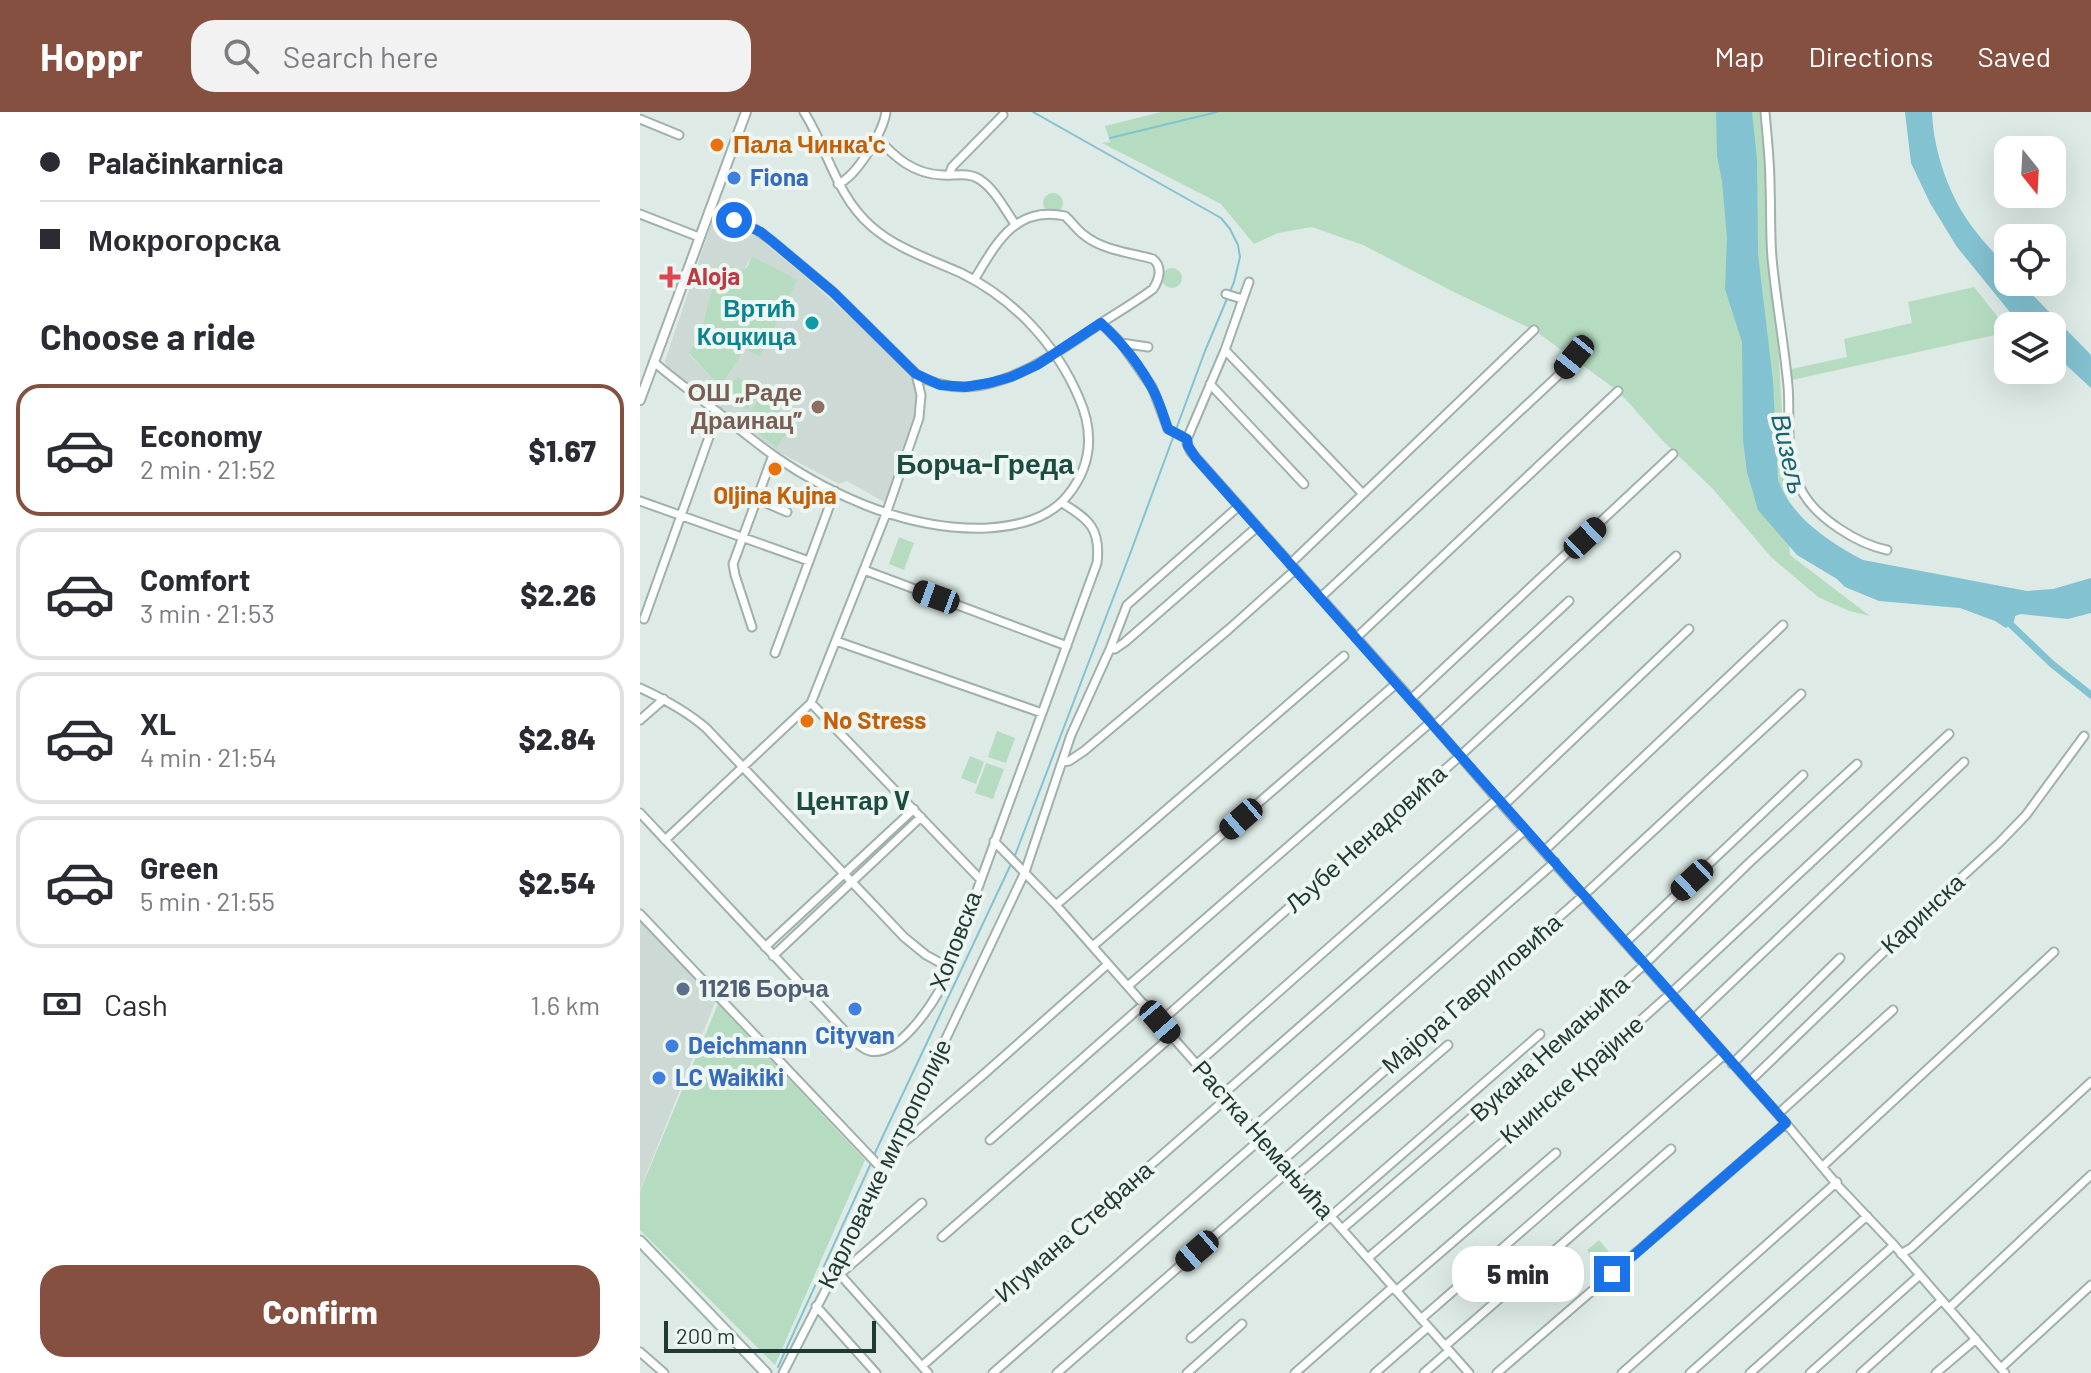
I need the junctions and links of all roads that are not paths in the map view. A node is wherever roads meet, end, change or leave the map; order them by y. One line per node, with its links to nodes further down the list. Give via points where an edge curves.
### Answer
1 (746, 112): 11 (street)
2 (804, 112): 10 (street)
3 (886, 112): 8 (street)
4 (1765, 112): 47 (street, via 1791,461 1812,504 1853,538)
5 (1003, 115): 9 (street)
6 (640, 119): 7 (street)
7 (679, 135)
8 (877, 138): 9 (street, via 906,165); 10 (street)
9 (949, 175): 13 (street, via 979,179)
10 (838, 184): 15 (street, via 852,207 884,237)
11 (709, 211): 14 (street); 27 (street, via 772,241)
12 (640, 214): 14 (street)
13 (1015, 224): 15 (street); 19 (street, via 1034,215 1063,216 1090,240 1157,262 1153,289)
14 (699, 237): 26 (street)
15 (974, 280): 24 (street, via 1015,308)
16 (1249, 282): 18 (street)
17 (1230, 295): 18 (street)
18 (1242, 299): 23 (street)
19 (1101, 323): 21 (street); 24 (street)
20 (1534, 330): 37 (street)
21 (1121, 343): 22 (street); 32 (street, via 1152,387 1166,425)
22 (1148, 347)
23 (1225, 350): 28 (street); 37 (street)
24 (1055, 354): 27 (street, via 1011,377 970,386 940,385); 40 (street, via 1089,428 1085,464)
25 (1574, 357): 52 (street)
26 (654, 362): 30 (street); 31 (street)
27 (916, 374): 43 (street, via 919,418)
28 (1210, 384): 32 (street); 35 (street)
29 (1618, 391): 58 (street)
30 (640, 400)
31 (718, 412): 34 (street); 44 (street)
32 (1185, 440): 41 (street)
33 (1673, 454): 68 (street)
34 (773, 455): 36 (street); 38 (street)
35 (1304, 484)
36 (835, 491): 43 (street); 49 (street)
37 (1363, 494): 50 (street)
38 (757, 499): 42 (street); 46 (street)
39 (640, 501): 44 (street)
40 (1062, 503): 43 (street, via 1023,523 1000,527); 60 (street, Хоповска, via 1088,521 1098,543 1097,563)
41 (1239, 506): 45 (street); 61 (street, Карловачке митрополије, via 1130,600)
42 (787, 512)
43 (886, 514): 51 (street)
44 (681, 515): 46 (street); 54 (street)
45 (1257, 527): 50 (street); 61 (street, via 1125,642)
46 (743, 537): 49 (street); 56 (street, via 733,569)
47 (1887, 550)
48 (1676, 556): 75 (street, Љубе Ненадовића)
49 (809, 561): 62 (street)
50 (1292, 567): 52 (street); 76 (street, via 1229,629 1084,751)
51 (864, 570): 59 (street); 60 (street)
52 (1320, 598): 58 (street)
53 (1569, 601): 72 (street)
54 (644, 619)
55 (1783, 625): 89 (street)
56 (752, 627)
57 (1689, 629): 82 (street)
58 (1356, 638): 64 (street)
59 (836, 641): 69 (street); 70 (street)
60 (1067, 646): 70 (street, Хоповска)
61 (1110, 649): 76 (street, Карловачке митрополије)
62 (775, 653)
63 (1344, 656): 96 (street)
64 (1397, 683): 68 (street); 99 (street)
65 (640, 688): 67 (street)
66 (1801, 694): 95 (street, Мајора Гавриловића)
67 (664, 699): 71 (street); 79 (street, via 706,728)
68 (1411, 699): 72 (street)
69 (811, 703): 79 (street); 83 (street)
70 (1042, 713): 88 (street, Хоповска)
71 (640, 720)
72 (1432, 724): 75 (street); 107 (street)
73 (1949, 734): 108 (street, Книнске Крајине)
74 (2084, 736): 119 (street, Каринска, via 1999,843)
75 (1460, 756): 81 (street); 112 (street, Љубе Ненадовића)
76 (1063, 762): 91 (street, Карловачке митрополије)
77 (1964, 762): 111 (street)
78 (1857, 764): 105 (street, Вукана Немањића)
79 (744, 767): 87 (street); 92 (street)
80 (1803, 775): 98 (street)
81 (1497, 799): 82 (street); 117 (street)
82 (1503, 806): 86 (street)
83 (914, 809): 85 (street); 92 (street)
84 (640, 813): 87 (street, Хоповска)
85 (921, 817): 93 (street); 94 (street)
86 (1525, 830): 89 (street); 121 (street, Игумана Стефана)
87 (665, 840): 100 (street, Хоповска)
88 (997, 843): 91 (street, Растка Немањића); 93 (street, Хоповска)
89 (1544, 851): 90 (street)
90 (1555, 862): 95 (street); 124 (street)
91 (1025, 872): 96 (street, Растка Немањића); 127 (street, Карловачке митрополије)
92 (844, 874): 94 (street); 100 (street)
93 (980, 879): 106 (street, Хоповска)
94 (852, 882): 102 (street); 106 (street, via 914,946)
95 (1584, 895): 98 (street); 130 (street, Мајора Гавриловића)
96 (1056, 905): 99 (street, Растка Немањића)
97 (640, 914): 132 (street)
98 (1625, 943): 105 (street)
99 (1093, 946): 104 (street, Растка Немањића)
100 (765, 947): 102 (street, Хоповска)
101 (2054, 952): 131 (street)
102 (773, 956): 106 (street, Хоповска, via 854,1041 871,1051 886,1049 912,1029 933,1004)
103 (1840, 958): 118 (street)
104 (1108, 964): 107 (street, Растка Немањића); 127 (street, via 902,1144)
105 (1644, 965): 108 (street); 139 (street, Вукана Немањића)
106 (948, 967)
107 (1128, 986): 109 (street, Растка Немањића)
108 (1671, 993): 111 (street); 144 (street, Книнске Крајине)
109 (1144, 1004): 112 (street, Растка Немањића); 126 (street)
110 (1893, 1010): 122 (street)
111 (1693, 1019): 116 (street)
112 (1160, 1022): 114 (street, Растка Немањића)
113 (1540, 1034): 137 (street)
114 (1172, 1036): 117 (street, Растка Немањића); 140 (street)
115 (1448, 1045): 133 (street)
116 (1724, 1055): 118 (street); 152 (street)
117 (1197, 1064): 121 (street, Растка Немањића)
118 (1732, 1064): 119 (street)
119 (1749, 1082): 122 (street)
120 (2091, 1082): 143 (street)
121 (1225, 1096): 124 (street, Растка Немањића); 159 (street, Игумана Стефана)
122 (1778, 1114): 123 (street)
123 (1786, 1123): 131 (street); 172 (street)
124 (1253, 1128): 125 (street, Растка Немањића)
125 (1262, 1138): 130 (street, Растка Немањића); 165 (street)
126 (990, 1140)
127 (894, 1145): 132 (street, Карловачке митрополије)
128 (1671, 1149): 157 (street)
129 (1556, 1153): 148 (street)
130 (1282, 1161): 133 (street, Растка Немањића)
131 (1823, 1166): 135 (street)
132 (883, 1170): 145 (street, Карловачке митрополије)
133 (1293, 1173): 137 (street, Растка Немањића); 166 (street)
134 (2091, 1175): 151 (street)
135 (1837, 1182): 138 (street); 173 (street)
136 (922, 1203): 145 (street)
137 (1330, 1216): 139 (street, Растка Немањића); 155 (street)
138 (1867, 1216): 142 (street); 174 (street)
139 (1342, 1229): 144 (street, Растка Немањића)
140 (942, 1237)
141 (640, 1241): 162 (main road)
142 (1894, 1245): 143 (street); 175 (street)
143 (1901, 1254): 146 (street)
144 (1368, 1258): 148 (street, Растка Немањића)
145 (838, 1272): 150 (street, Карловачке митрополије); 159 (street)
146 (1920, 1275): 149 (street); 176 (street)
147 (2091, 1285): 160 (street)
148 (1395, 1289): 152 (street, Растка Немањића); 168 (street)
149 (1942, 1300): 151 (street); 177 (street)
150 (816, 1306): 163 (street, Карловачке митрополије); 164 (street)
151 (1949, 1308): 156 (street)
152 (1421, 1319): 154 (street, Растка Немањића)
153 (1242, 1324): 167 (street)
154 (1428, 1327): 157 (street, Растка Немањића); 169 (street)
155 (1191, 1338)
156 (1976, 1339): 160 (street); 178 (street)
157 (1447, 1349): 170 (street); 171 (street, Растка Немањића)
158 (640, 1352): 161 (street)
159 (925, 1370)
160 (2003, 1371)
161 (664, 1373)
162 (766, 1373)
163 (783, 1373)
164 (876, 1373)
165 (993, 1373)
166 (1057, 1373)
167 (1187, 1373)
168 (1295, 1373)
169 (1375, 1373)
170 (1424, 1373)
171 (1469, 1373)
172 (1497, 1373)
173 (1622, 1373)
174 (1690, 1373)
175 (1750, 1373)
176 (1810, 1373)
177 (1861, 1373)
178 (1936, 1373)

